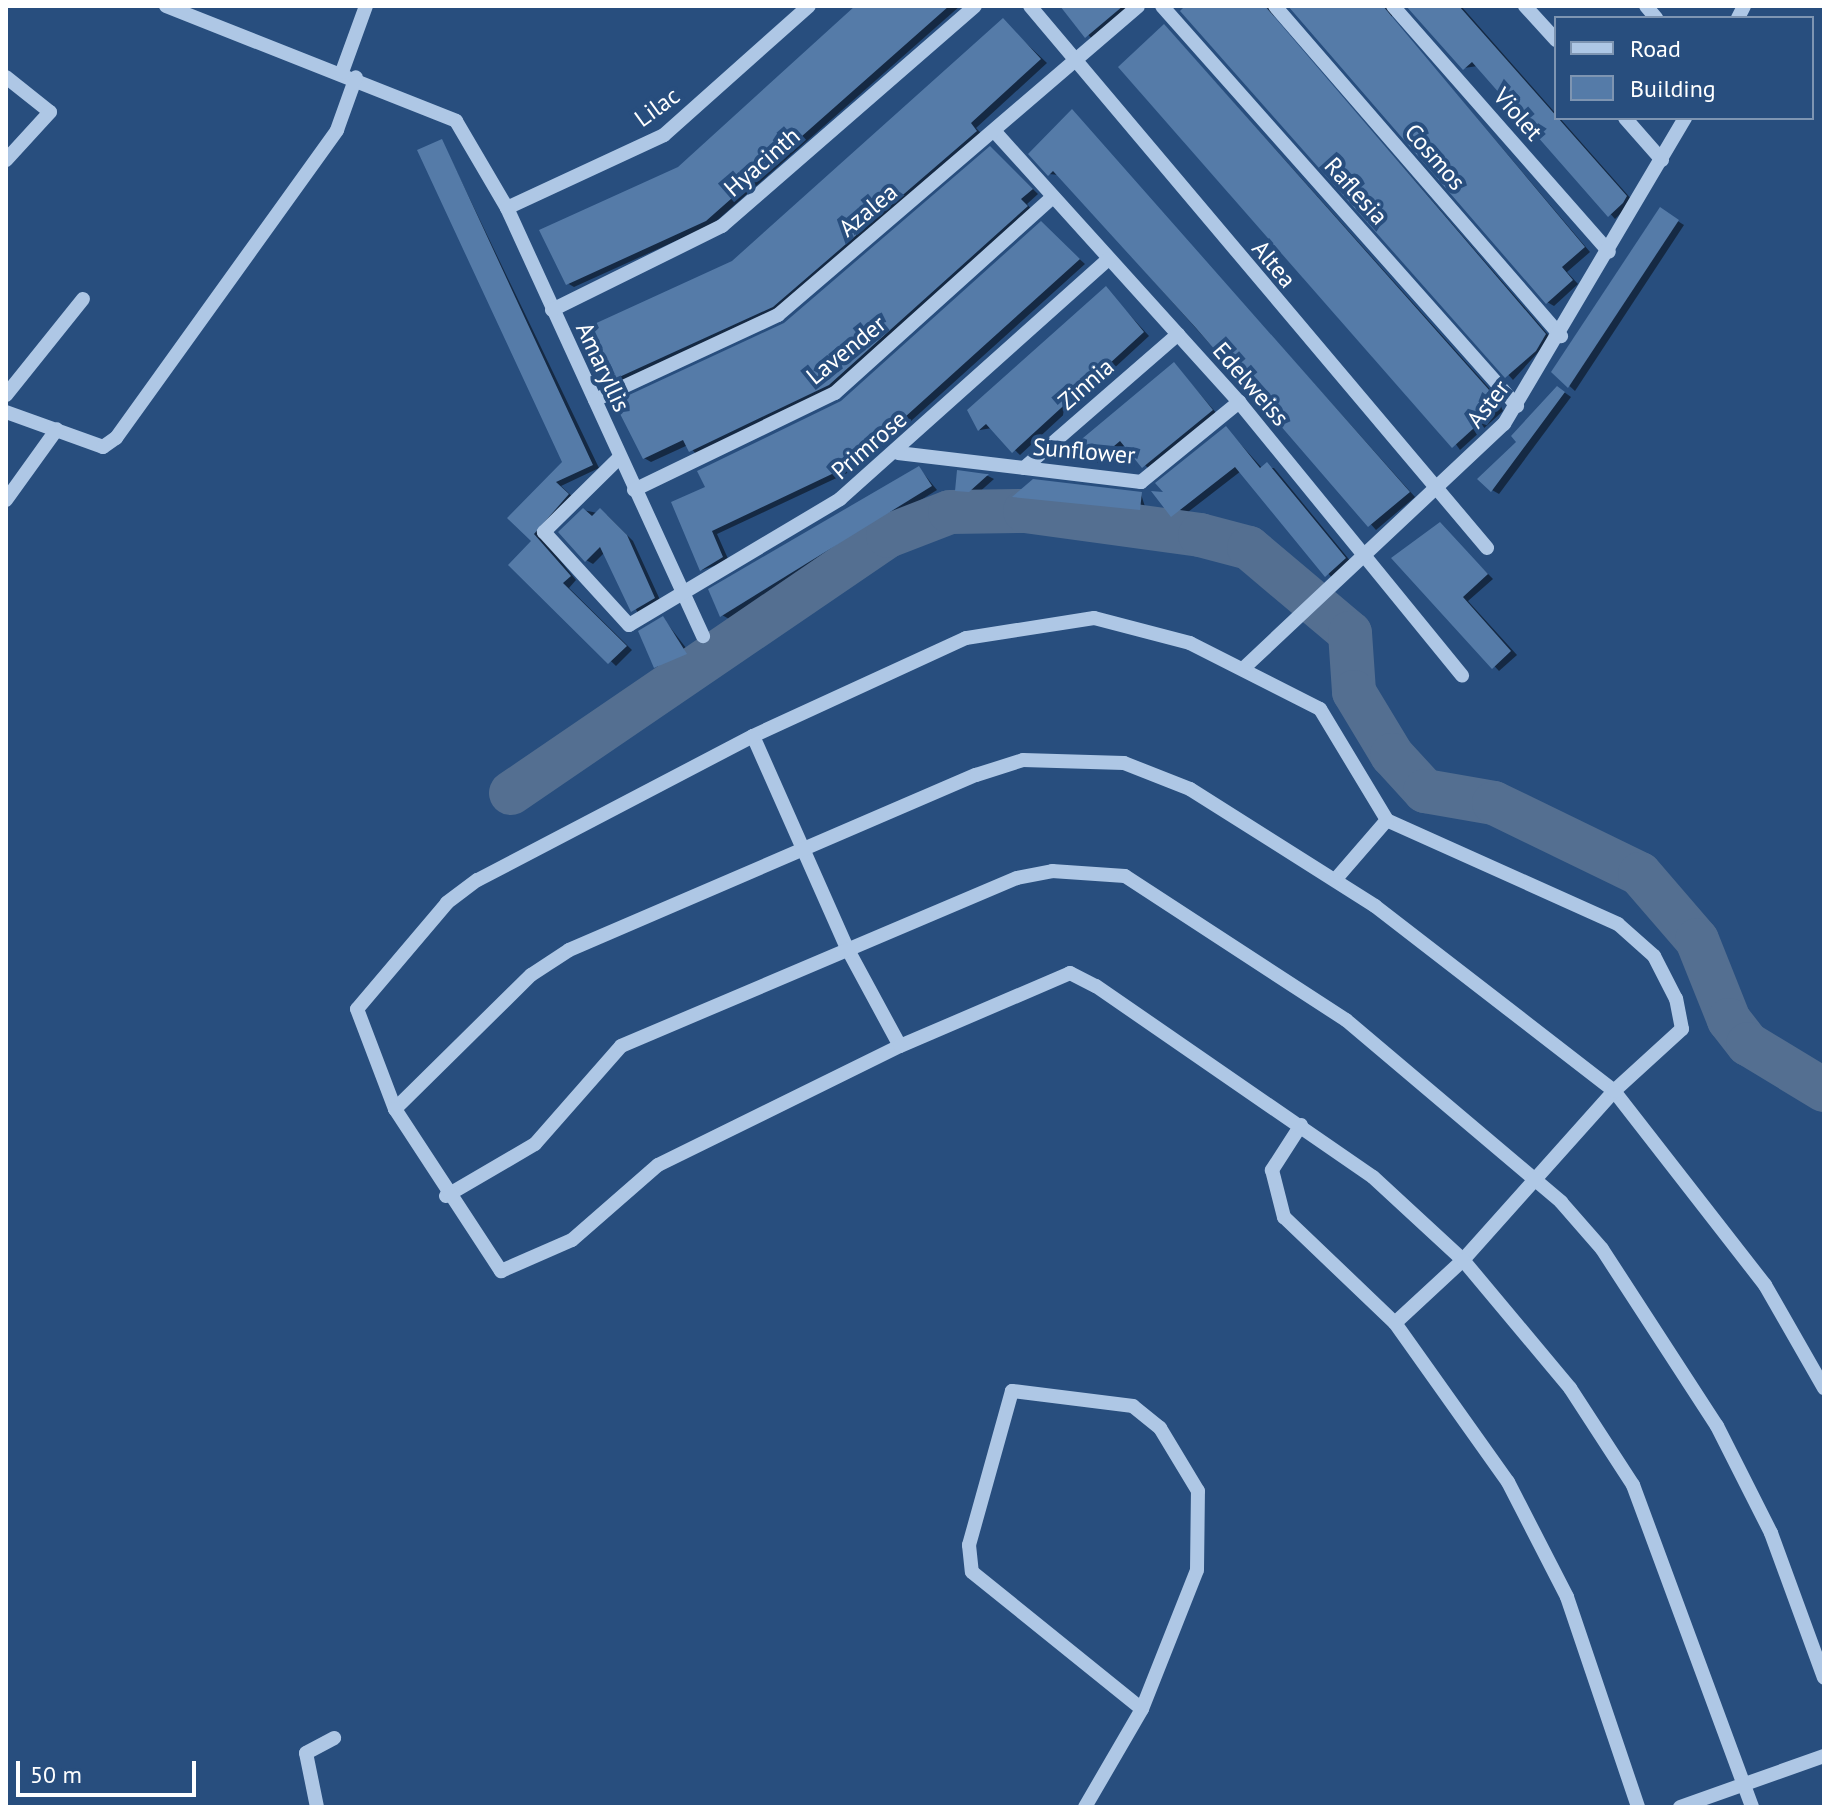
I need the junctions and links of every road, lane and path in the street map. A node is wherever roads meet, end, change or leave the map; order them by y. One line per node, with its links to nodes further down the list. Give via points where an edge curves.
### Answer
1 (166, 6): 13 (street)
2 (366, 6): 13 (street)
3 (809, 6): 21 (street, Lilac, via 664,135)
4 (975, 6): 25 (street, Hyacinth, via 722,226)
5 (1030, 6): 12 (street, Altea)
6 (1138, 6): 12 (street, Azalea)
7 (1162, 6): 31 (street, Raflesia)
8 (1275, 6): 27 (street, Cosmos)
9 (1393, 6): 22 (street, Violet)
10 (1525, 6): 11 (street)
11 (1554, 38)
12 (1073, 62): 17 (street, Azalea); 38 (street, Altea)
13 (349, 74): 21 (street, Amaryllis, via 456,121); 33 (street, via 337,130 116,438 103,447)
14 (6, 77): 18 (street, via 50,112)
15 (1627, 120): 19 (street)
16 (1684, 120): 19 (street, Aster)
17 (996, 133): 20 (street, Edelweiss); 29 (street, Azalea, via 778,315)
18 (6, 160)
19 (1662, 160): 22 (street, Aster)
20 (1053, 197): 23 (street, Edelweiss); 37 (street, Lavender, via 835,393)
21 (507, 208): 25 (street, Amaryllis)
22 (1609, 252): 27 (street, Aster)
23 (1108, 259): 26 (street, Edelweiss); 34 (street, Primrose)
24 (83, 299): 28 (street)
25 (552, 310): 29 (street, Amaryllis)
26 (1178, 334): 30 (street, Edelweiss); 36 (street, Zinnia)
27 (1561, 336): 31 (street, Aster)
28 (6, 395)
29 (595, 400): 35 (street, Amaryllis)
30 (1239, 402): 36 (street, Sunflower, via 1141,482); 41 (street, Edelweiss)
31 (1517, 406): 38 (street, Aster)
32 (6, 412): 33 (street)
33 (57, 429): 39 (street)
34 (898, 453): 36 (street, Sunflower); 42 (street, Primrose, via 840,499)
35 (620, 457): 37 (street, Amaryllis); 42 (street, Primrose, via 544,532 629,625)
36 (1024, 468)
37 (634, 490): 42 (street, Amaryllis)
38 (1438, 492): 40 (street, Altea); 41 (street, Aster)
39 (6, 500)
40 (1487, 548)
41 (1367, 557): 44 (street, Aster); 45 (street, Edelweiss)
42 (682, 594): 43 (street, Amaryllis)
43 (703, 636)
44 (1246, 666): 46 (street, via 1094,618 966,638); 47 (street, via 1320,709)
45 (1462, 675)
46 (753, 736): 48 (street); 53 (street, via 447,903 357,1009)
47 (1387, 820): 49 (street); 52 (street, via 1618,924 1654,956 1682,1029)
48 (809, 849): 49 (street, via 976,775 1023,760 1073,757 1124,763 1190,789); 50 (street); 53 (street, via 569,950 508,996)
49 (1335, 880): 52 (street, via 1499,997)
50 (847, 948): 51 (street); 55 (street, via 1017,878 1052,871 1125,876 1346,1020); 56 (street, via 621,1046 535,1144)
51 (900, 1046): 54 (street, via 1070,973); 56 (street, via 658,1165 540,1259 501,1271)
52 (1614, 1091): 55 (street); 59 (street, via 1765,1285)
53 (395, 1109): 56 (street)
54 (1301, 1125): 57 (street, via 1373,1177); 58 (street, via 1272,1170 1284,1217)
55 (1538, 1179): 57 (street); 60 (street, via 1602,1249 1717,1426 1771,1533)
56 (446, 1196)
57 (1463, 1260): 58 (street); 64 (street, via 1570,1388 1633,1485)
58 (1395, 1323): 67 (street, via 1530,1524 1567,1597)
59 (1824, 1388)
60 (1824, 1678)
61 (1142, 1709): 61 (street, via 1197,1570 1198,1491 1160,1428 1133,1406 1012,1391 969,1545 972,1572); 66 (street)
62 (334, 1738): 65 (street, via 306,1753)
63 (1824, 1756): 64 (street)
64 (1743, 1784): 68 (street); 69 (street)
65 (317, 1807)
66 (1085, 1807)
67 (1638, 1807)
68 (1680, 1807)
69 (1752, 1807)

